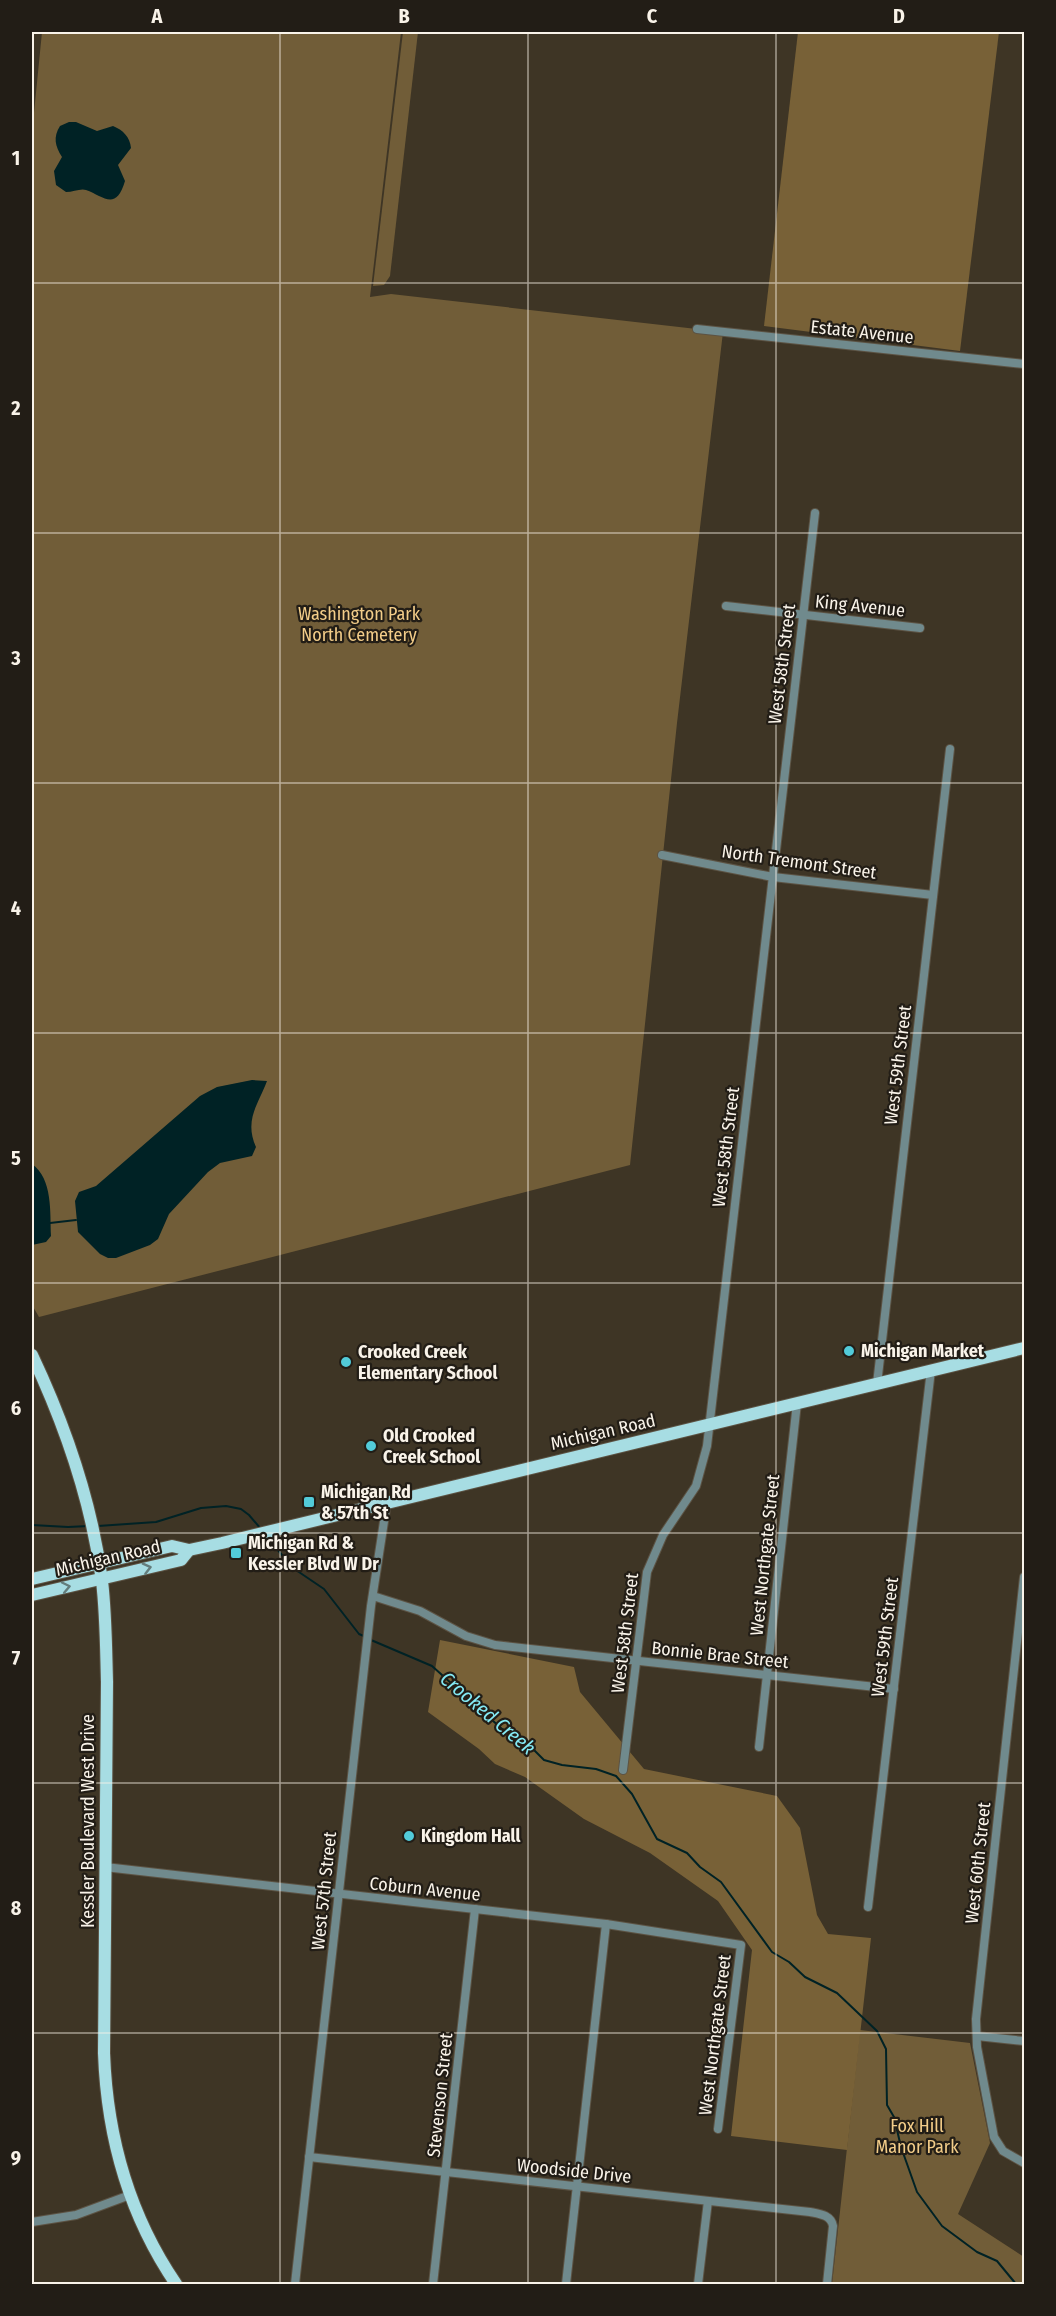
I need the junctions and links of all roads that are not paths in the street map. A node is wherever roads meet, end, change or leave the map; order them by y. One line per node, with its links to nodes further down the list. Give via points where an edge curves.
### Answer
1 (696, 329): 2 (street, Estate Avenue)
2 (1024, 364)
3 (815, 513): 5 (street, West 58th Street)
4 (726, 606): 5 (street, King Avenue)
5 (803, 615): 6 (street, King Avenue); 9 (street, West 58th Street)
6 (920, 628)
7 (950, 749): 10 (street, West 59th Street)
8 (662, 855): 9 (street, North Tremont Street)
9 (773, 877): 10 (street, North Tremont Street); 16 (street, West 58th Street)
10 (933, 895): 14 (street, West 59th Street)
11 (1024, 1348): 13 (main road, Michigan Road)
12 (32, 1355): 19 (main road, Kessler Boulevard West Drive, via 72,1455)
13 (931, 1370): 14 (main road, Michigan Road); 27 (street, West 59th Street)
14 (877, 1384): 15 (main road, Michigan Road)
15 (797, 1403): 16 (main road, Michigan Road); 26 (street, West Northgate Street)
16 (710, 1425): 17 (main road, Michigan Road); 25 (street, West 58th Street, via 704,1465 696,1486 649,1564)
17 (387, 1502): 18 (main road, Michigan Road); 24 (street, West 57th Street)
18 (189, 1550): 19 (main road, Michigan Road, via 172,1546); 22 (main road, Michigan Road, one-way to 18, via 181,1560)
19 (99, 1564): 21 (main road, Michigan Road); 22 (main road, Kessler Boulevard West Drive)
20 (1024, 1577): 36 (street, West 60th Street)
21 (32, 1579)
22 (101, 1580): 23 (main road, Michigan Road, one-way to 22); 30 (main road, Kessler Boulevard West Drive, via 106,1659)
23 (32, 1595)
24 (373, 1596): 25 (street, Bonnie Brae Street, via 429,1616 482,1642); 31 (street, West 57th Street)
25 (636, 1660): 26 (street, Bonnie Brae Street); 29 (street, West 58th Street)
26 (767, 1675): 27 (street, Bonnie Brae Street); 28 (street, West Northgate Street)
27 (894, 1689): 32 (street, West 59th Street)
28 (759, 1747)
29 (623, 1770)
30 (105, 1867): 31 (street, Coburn Avenue); 43 (main road, Kessler Boulevard West Drive, via 105,2084 113,2140)
31 (339, 1893): 33 (street, Coburn Avenue); 39 (street, West 57th Street)
32 (868, 1907)
33 (475, 1909): 34 (street, Coburn Avenue); 41 (street, Stevenson Street)
34 (606, 1924): 35 (street, Coburn Avenue); 42 (street)
35 (741, 1945): 38 (street, West Northgate Street)
36 (977, 2036): 37 (street); 40 (street, West 60th Street, via 994,2137 1001,2149)
37 (1024, 2041)
38 (718, 2129)
39 (309, 2157): 41 (street, Woodside Drive); 47 (street, West 57th Street)
40 (1024, 2163)
41 (447, 2172): 42 (street, Woodside Drive); 48 (street, Stevenson Street)
42 (578, 2186): 44 (street, Woodside Drive); 49 (street)
43 (130, 2195): 45 (street, via 76,2215); 46 (main road, Kessler Boulevard West Drive)
44 (708, 2201): 50 (street); 51 (street, Woodside Drive, via 824,2215 832,2222)
45 (32, 2222)
46 (176, 2284)
47 (295, 2284)
48 (434, 2284)
49 (566, 2284)
50 (698, 2284)
51 (827, 2284)

